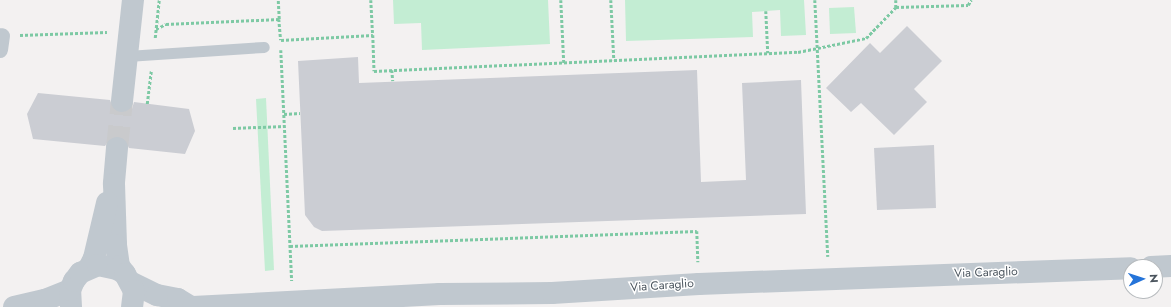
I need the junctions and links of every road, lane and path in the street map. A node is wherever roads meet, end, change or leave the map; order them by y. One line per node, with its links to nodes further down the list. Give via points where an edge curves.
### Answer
1 (133, 0): 20 (street)
2 (278, 0): 11 (path)
3 (371, 0): 14 (path)
4 (561, 0): 22 (path)
5 (611, 0): 21 (path)
6 (815, 0): 18 (path)
7 (896, 0): 9 (path)
8 (971, 0): 9 (path, via 968,4)
9 (896, 8): 18 (path, via 866,38)
10 (766, 11): 19 (path)
11 (279, 19): 12 (path, via 166,24); 15 (path)
12 (156, 30)
13 (111, 32): 16 (path)
14 (373, 35): 15 (path); 23 (path, via 374,71)
15 (280, 40): 27 (path)
16 (1, 43)
17 (264, 47): 20 (lane)
18 (817, 48): 19 (path); 36 (path)
19 (768, 53): 21 (path)
20 (127, 56): 25 (street)
21 (614, 60): 22 (path)
22 (564, 63): 23 (path)
23 (392, 70): 24 (path)
24 (393, 81)
25 (122, 101)
26 (300, 113): 27 (path)
27 (284, 114): 28 (path)
28 (285, 126): 29 (path); 32 (path)
29 (233, 128)
30 (117, 148): 31 (street)
31 (114, 184): 33 (street, via 102,218 94,258); 35 (street, via 117,258)
32 (290, 246): 37 (path); 38 (path, via 697,232)
33 (88, 268): 35 (street, Via Caraglio, via 108,266); 39 (street, via 74,281)
34 (1123, 268): 36 (street, Via Caraglio)
35 (127, 278): 43 (street, via 134,291); 44 (street, Via Caraglio, via 158,295 178,299)
36 (830, 279): 38 (street, Via Caraglio)
37 (292, 282)
38 (699, 284): 40 (street, Via Caraglio)
39 (70, 299): 42 (street, via 45,300)
40 (553, 300): 41 (street, Via Caraglio)
41 (439, 301): 45 (street, Via Caraglio)
42 (14, 307)
43 (132, 307)
44 (192, 307): 45 (street, Via Caraglio)
45 (203, 307)

